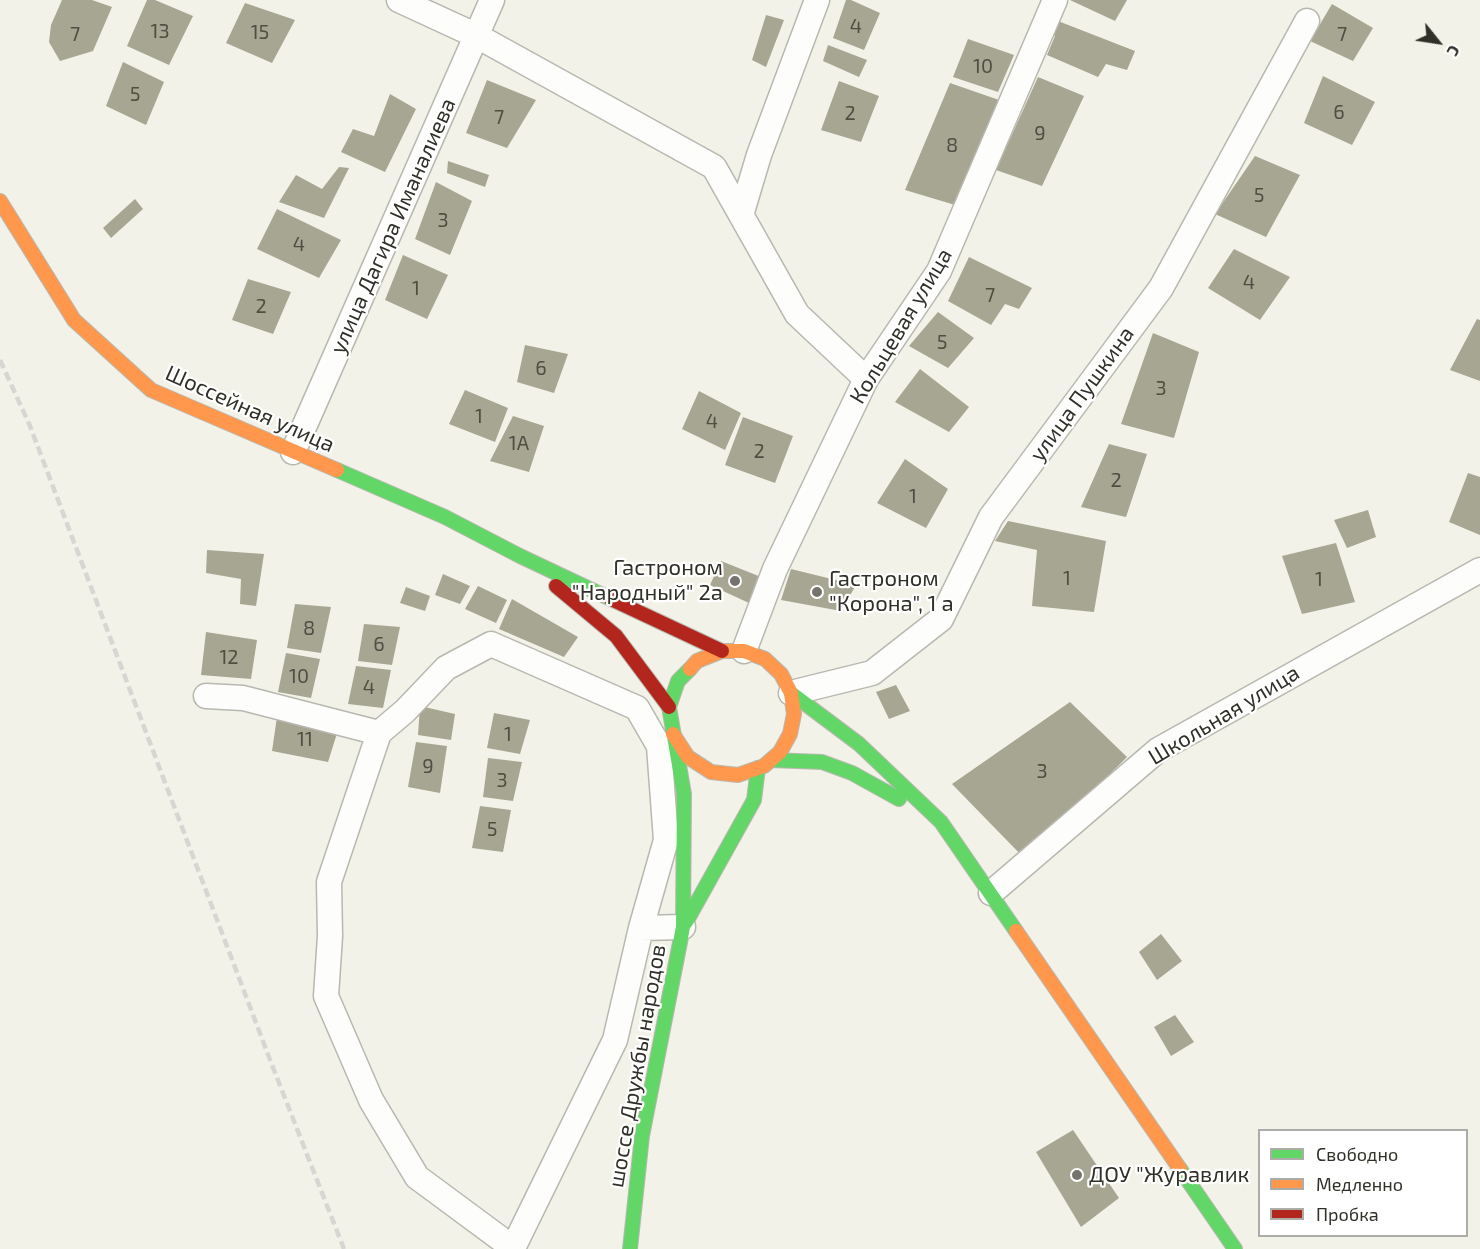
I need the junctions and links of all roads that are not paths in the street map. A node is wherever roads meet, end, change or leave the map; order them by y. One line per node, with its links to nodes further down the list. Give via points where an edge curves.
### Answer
1 (399, 0): 6 (street)
2 (492, 0): 6 (street, улица Дагира Иманалиева)
3 (817, 0): 8 (street, via 759,155)
4 (1055, 0): 9 (street, Кольцевая улица, via 939,271)
5 (1307, 21): 14 (street, улица Пушкина, via 1161,288 991,518 941,619 872,673)
6 (477, 36): 8 (street, via 714,167); 10 (street, улица Дагира Иманалиева)
7 (0, 201): 10 (main road, Шоссейная улица, via 74,320 151,390)
8 (741, 215): 9 (street, via 797,314)
9 (866, 379): 13 (street, Кольцевая улица)
10 (293, 452): 11 (main road, Шоссейная улица, via 445,517)
11 (520, 556): 13 (main road); 16 (main road, via 616,636)
12 (1480, 570): 22 (street, Школьная улица, via 1158,750)
13 (733, 651): 14 (main road, via 765,660 781,674); 16 (main road, via 697,661 678,681)
14 (791, 693): 19 (main road, via 794,714 790,734); 21 (main road, via 859,744)
15 (206, 696): 17 (street, via 243,698)
16 (669, 707): 18 (main road)
17 (379, 734): 24 (street, via 446,668 491,644 637,708 659,746 666,840); 24 (street, via 329,882 326,996 371,1100 417,1177 513,1248 615,1040)
18 (673, 734): 20 (main road, via 688,757 711,772 738,775); 23 (main road, via 684,794)
19 (771, 760): 20 (main road); 21 (main road, via 822,762 852,773)
20 (758, 768): 23 (main road, via 754,800)
21 (941, 822): 22 (main road)
22 (991, 892): 26 (main road)
23 (683, 927): 24 (street); 25 (main road, шоссе Дружбы народов, via 642,1136)
24 (641, 928)
25 (630, 1249)
26 (1235, 1249)

